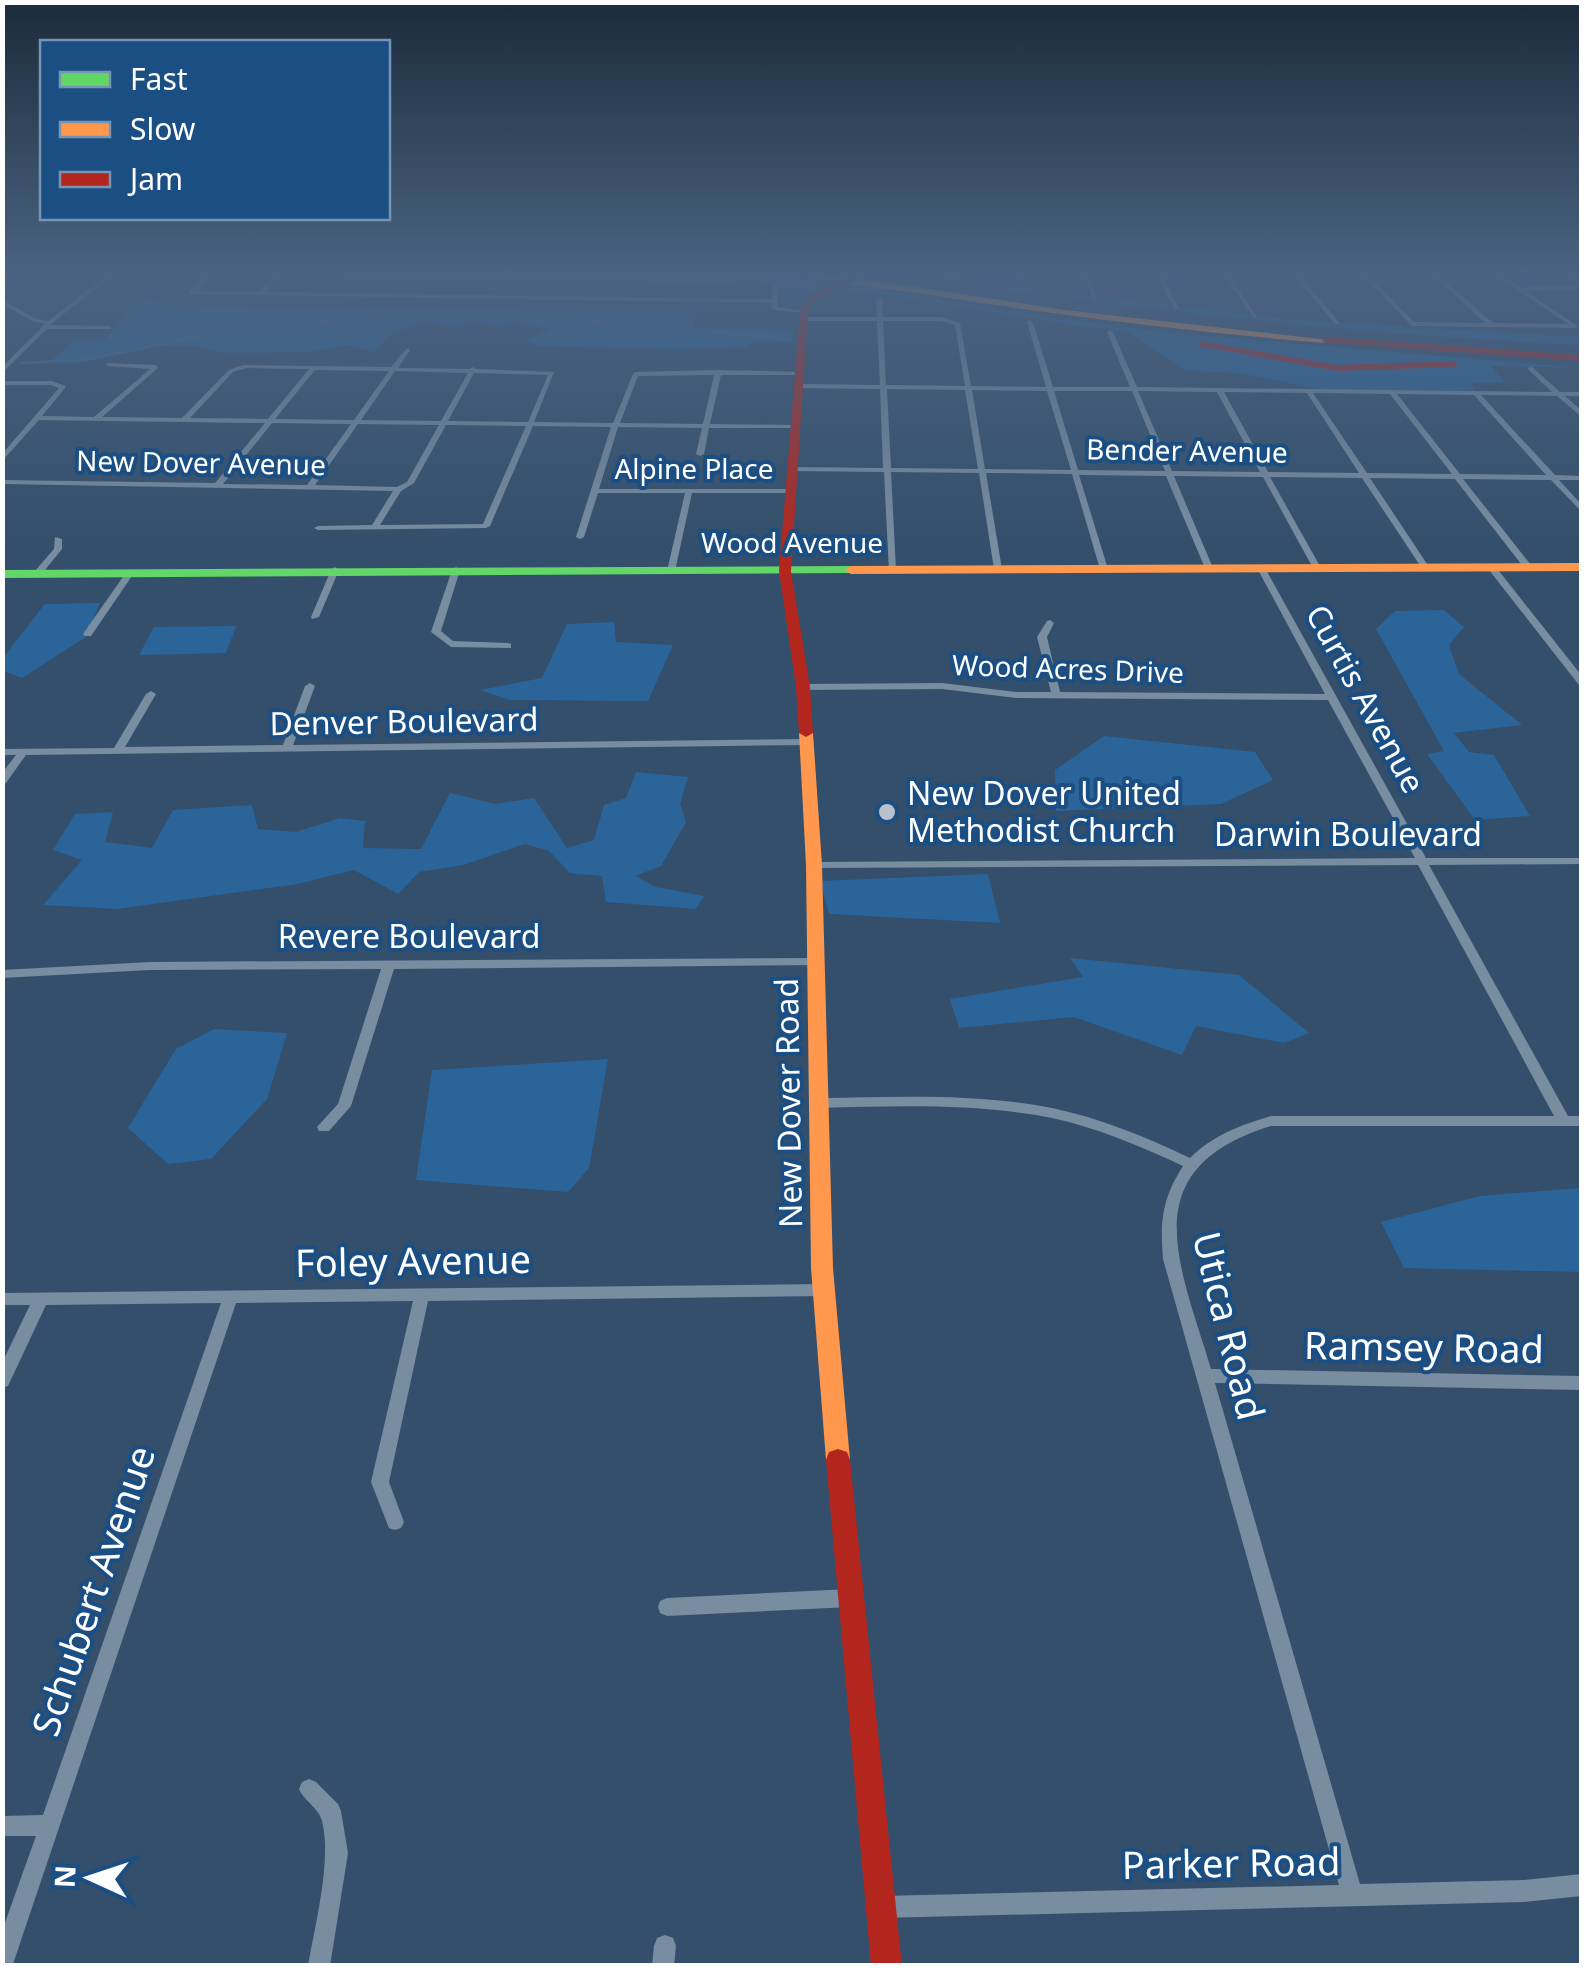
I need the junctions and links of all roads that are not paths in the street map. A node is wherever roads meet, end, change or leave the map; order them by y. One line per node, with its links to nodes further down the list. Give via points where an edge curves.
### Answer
1 (108, 364): 29 (street, via 156,368)
2 (397, 364): 11 (street)
3 (801, 364): 15 (main road, New Dover Road)
4 (882, 364): 17 (street)
5 (963, 364): 18 (street)
6 (1043, 364): 19 (street)
7 (1123, 364): 20 (street)
8 (1309, 364): 9 (main road)
9 (1464, 364)
10 (314, 367): 11 (street); 30 (street, via 239,367); 31 (street)
11 (394, 368): 13 (street); 32 (street)
12 (1530, 368): 25 (street)
13 (474, 369): 33 (street); 34 (street, via 552,373)
14 (718, 372): 15 (street); 35 (street, via 636,374); 36 (street)
15 (800, 379): 17 (street); 37 (main road, New Dover Road)
16 (2, 383): 28 (street, via 61,385)
17 (883, 386): 18 (street); 41 (street)
18 (966, 387): 19 (street); 42 (street)
19 (1050, 388): 20 (street); 43 (street)
20 (1133, 388): 21 (street); 44 (street)
21 (1219, 390): 22 (street); 45 (street)
22 (1308, 390): 23 (street); 46 (street)
23 (1391, 391): 24 (street); 47 (street)
24 (1475, 392): 25 (street); 48 (street)
25 (1558, 394): 26 (street); 27 (street)
26 (1582, 394)
27 (1582, 415)
28 (38, 418): 29 (street); 39 (street)
29 (95, 419): 30 (street)
30 (184, 420): 31 (street)
31 (268, 421): 32 (street); 51 (street)
32 (355, 423): 33 (street); 52 (street)
33 (441, 423): 34 (street); 53 (street, via 410,483)
34 (528, 424): 35 (street); 59 (street, via 486,526)
35 (615, 426): 36 (street); 54 (street)
36 (703, 426): 37 (street); 38 (street)
37 (796, 427): 40 (main road, New Dover Road)
38 (700, 454)
39 (3, 458)
40 (792, 469): 41 (street, Bender Avenue); 56 (main road, New Dover Road)
41 (887, 470): 42 (street, Bender Avenue); 72 (street)
42 (981, 471): 43 (street, Bender Avenue); 73 (street)
43 (1075, 472): 44 (street, Bender Avenue); 69 (street)
44 (1168, 473): 45 (street, Bender Avenue); 65 (street)
45 (1266, 474): 46 (street, Bender Avenue); 67 (street)
46 (1361, 475): 47 (street, Bender Avenue); 63 (street)
47 (1456, 476): 48 (street, Bender Avenue); 64 (street)
48 (1553, 478): 49 (street, Bender Avenue); 57 (street)
49 (1582, 478)
50 (2, 482): 51 (street, New Dover Avenue)
51 (217, 486): 52 (street, New Dover Avenue)
52 (309, 488): 53 (street, New Dover Avenue)
53 (398, 489): 59 (street)
54 (596, 491): 55 (street, Alpine Place); 60 (street)
55 (689, 491): 56 (street, Alpine Place); 74 (street)
56 (792, 491): 75 (main road, New Dover Road)
57 (1582, 510)
58 (318, 528): 59 (street)
59 (374, 528)
60 (580, 537)
61 (58, 540): 77 (street)
62 (1582, 566): 64 (main road, Wood Avenue)
63 (1426, 567): 67 (main road, Wood Avenue); 68 (main road, Wood Avenue)
64 (1528, 567): 68 (main road, Wood Avenue)
65 (1209, 568): 66 (main road, Wood Avenue); 69 (main road, Wood Avenue)
66 (1261, 568): 67 (main road, Wood Avenue); 88 (street, Curtis Avenue)
67 (1317, 568)
68 (1492, 568): 83 (street)
69 (1104, 569): 73 (main road, Wood Avenue)
70 (335, 570): 71 (main road, Wood Avenue); 76 (main road, Wood Avenue); 79 (street)
71 (456, 570): 74 (main road, Wood Avenue); 82 (street, via 436,632 452,644)
72 (892, 570): 73 (main road, Wood Avenue); 75 (main road, Wood Avenue)
73 (998, 570)
74 (671, 571): 75 (main road, Wood Avenue)
75 (785, 571): 85 (main road, New Dover Road)
76 (130, 572): 77 (main road, Wood Avenue); 81 (street)
77 (37, 574): 78 (main road, Wood Avenue)
78 (5, 578)
79 (315, 617)
80 (1050, 623): 87 (street, via 1042,637)
81 (88, 634)
82 (508, 646)
83 (1582, 683)
84 (310, 686): 90 (street)
85 (803, 687): 87 (street, Wood Acres Drive, via 942,686); 89 (main road, New Dover Road)
86 (152, 694): 91 (street)
87 (1056, 695): 88 (street, Wood Acres Drive)
88 (1332, 697): 96 (street, Curtis Avenue)
89 (806, 742): 90 (street, Denver Boulevard); 97 (main road, New Dover Road)
90 (287, 748): 91 (street, Denver Boulevard)
91 (118, 750): 93 (street, Denver Boulevard)
92 (2, 752): 93 (street, Denver Boulevard)
93 (23, 752): 94 (street)
94 (2, 781)
95 (1582, 860): 96 (street, Darwin Boulevard)
96 (1424, 862): 97 (street, Darwin Boulevard); 102 (street, Curtis Avenue)
97 (814, 865): 98 (main road, New Dover Road)
98 (816, 962): 99 (street, Revere Boulevard); 101 (main road, New Dover Road)
99 (389, 964): 100 (street, Revere Boulevard); 103 (street, via 344,1106)
100 (2, 974)
101 (820, 1103): 104 (street, via 1014,1105 1104,1126); 105 (main road, New Dover Road)
102 (1573, 1121): 104 (street, via 1288,1118 1225,1137)
103 (324, 1127)
104 (1191, 1164): 110 (street, Utica Road, via 1176,1188 1167,1231)
105 (824, 1290): 106 (street, Foley Avenue); 114 (main road, New Dover Road)
106 (422, 1294): 107 (street, Foley Avenue); 113 (street, via 380,1482)
107 (232, 1296): 108 (street, Foley Avenue); 117 (street, Schubert Avenue)
108 (41, 1298): 109 (street, Foley Avenue); 111 (street)
109 (2, 1300)
110 (1205, 1376): 112 (street, Ramsey Road); 120 (street, Utica Road)
111 (2, 1381)
112 (1582, 1383)
113 (395, 1522)
114 (850, 1598): 115 (street); 121 (main road, New Dover Road)
115 (668, 1606)
116 (309, 1788): 123 (street, via 331,1811 337,1853)
117 (50, 1825): 118 (street); 122 (street, Schubert Avenue)
118 (2, 1826)
119 (1582, 1885): 120 (street, Parker Road)
120 (1353, 1896): 121 (street, Parker Road)
121 (881, 1907): 124 (main road, New Dover Road)
122 (2, 1964)
123 (319, 1966)
124 (887, 1966)

